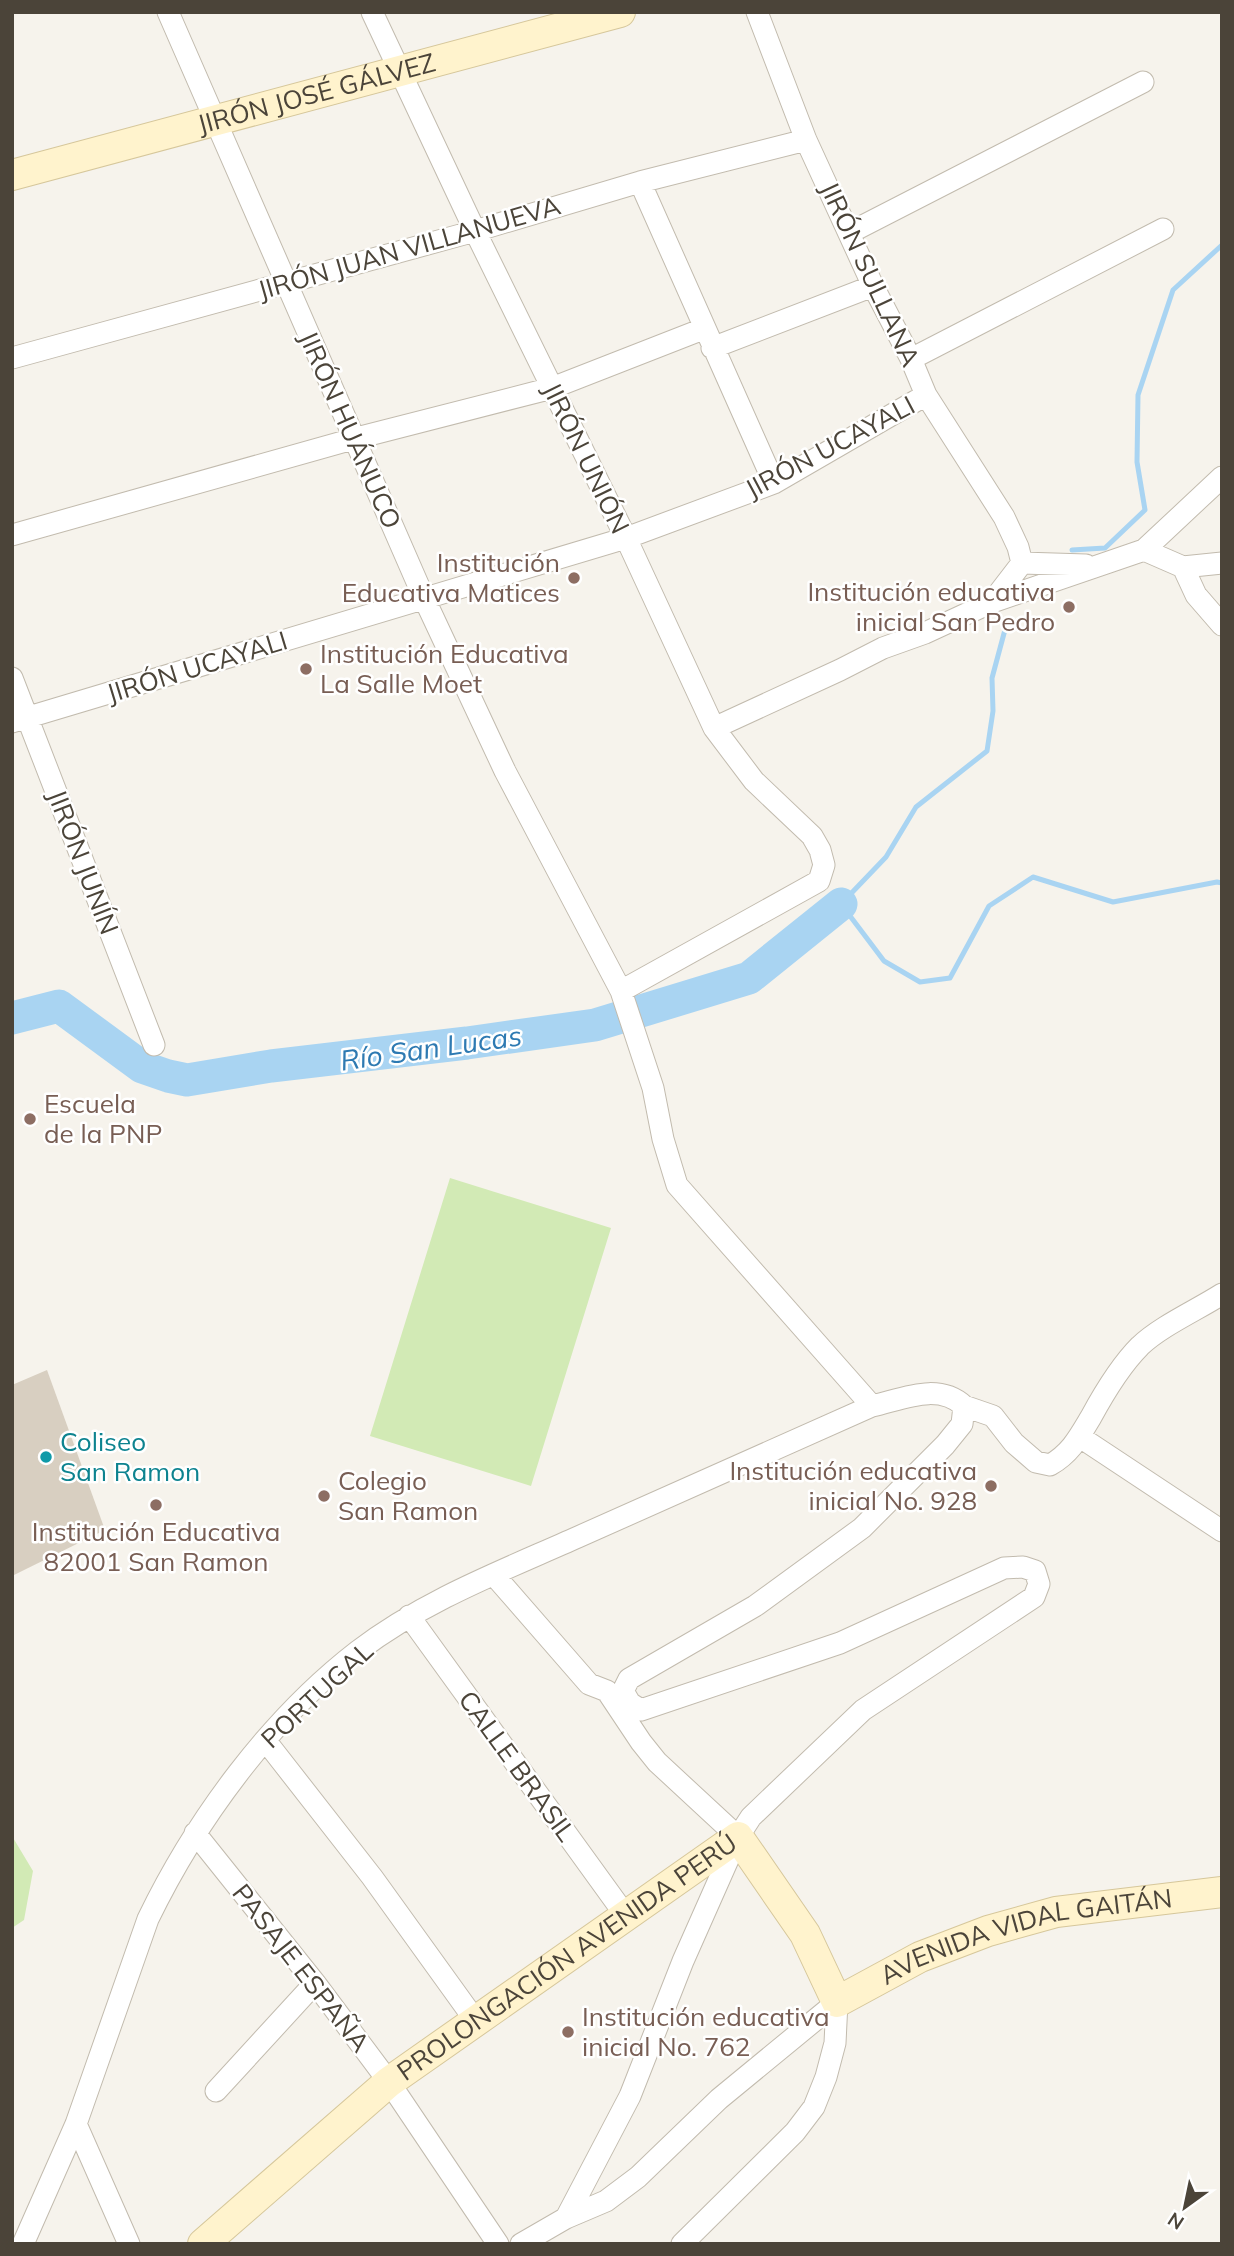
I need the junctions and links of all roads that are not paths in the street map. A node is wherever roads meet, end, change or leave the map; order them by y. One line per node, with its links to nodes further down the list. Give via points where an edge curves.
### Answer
1 (167, 12): 8 (street, JIRÓN HUÁNUCO)
2 (372, 12): 6 (street, JIRÓN UNIÓN)
3 (620, 12): 5 (street, JIRÓN JOSÉ GÁLVEZ)
4 (757, 12): 9 (street, JIRÓN SULLANA)
5 (563, 20): 6 (street, JIRÓN JOSÉ GÁLVEZ)
6 (399, 71): 8 (street, JIRÓN JOSÉ GÁLVEZ); 13 (street, JIRÓN UNIÓN)
7 (1143, 82): 14 (street)
8 (214, 120): 10 (street, JIRÓN JOSÉ GÁLVEZ); 15 (street, JIRÓN HUÁNUCO)
9 (806, 139): 11 (street, JIRÓN JUAN VILLANUEVA); 14 (street, JIRÓN SULLANA)
10 (12, 175)
11 (640, 182): 13 (street, JIRÓN JUAN VILLANUEVA); 17 (street)
12 (1163, 229): 20 (street)
13 (475, 231): 15 (street, JIRÓN JUAN VILLANUEVA); 21 (street, JIRÓN UNIÓN)
14 (849, 233): 16 (street, JIRÓN SULLANA)
15 (285, 282): 19 (street, JIRÓN JUAN VILLANUEVA); 23 (street, JIRÓN HUÁNUCO)
16 (873, 286): 18 (street); 20 (street, JIRÓN SULLANA)
17 (703, 329): 18 (street); 21 (street)
18 (712, 348): 25 (street)
19 (12, 358)
20 (911, 359): 22 (street, JIRÓN SULLANA)
21 (552, 388): 23 (street); 27 (street, JIRÓN UNIÓN)
22 (926, 395): 25 (street, JIRÓN UCAYALI); 29 (street, JIRÓN SULLANA, via 1004,517)
23 (353, 439): 26 (street); 33 (street, JIRÓN HUÁNUCO)
24 (1222, 477): 28 (street)
25 (774, 483): 27 (street, JIRÓN UCAYALI)
26 (12, 535)
27 (626, 538): 33 (street, JIRÓN UCAYALI); 38 (street, JIRÓN UNIÓN)
28 (1144, 550): 31 (street); 32 (street)
29 (1022, 563): 31 (street); 34 (street)
30 (1222, 563): 32 (street)
31 (1096, 566): 34 (street)
32 (1183, 567): 35 (street, via 1196,595)
33 (424, 598): 37 (street, JIRÓN UCAYALI); 39 (street, JIRÓN HUÁNUCO, via 505,771)
34 (992, 603): 38 (street, via 883,648)
35 (1222, 625)
36 (12, 678): 37 (street, JIRÓN JUNÍN)
37 (20, 720): 40 (street, JIRÓN JUNÍN)
38 (714, 728): 39 (street, JIRÓN UNIÓN, via 754,781 812,836 824,865 819,881)
39 (622, 996): 42 (street, JIRÓN HUÁNUCO, via 653,1088 677,1185)
40 (154, 1045)
41 (1222, 1294): 44 (street, PORTUGAL, via 1141,1345)
42 (872, 1406): 43 (street, PORTUGAL, via 930,1392 953,1396); 46 (street, PORTUGAL)
43 (964, 1406): 44 (street, PORTUGAL, via 993,1416 1037,1462 1050,1465 1064,1457); 48 (street, via 961,1424 945,1445 862,1528 755,1606)
44 (1080, 1437): 45 (street)
45 (1222, 1531)
46 (494, 1575): 47 (street, PORTUGAL); 48 (street, via 589,1684)
47 (409, 1616): 49 (street, PORTUGAL, via 324,1681); 53 (street, CALLE BRASIL)
48 (615, 1691): 51 (street, via 641,1742 657,1762); 51 (street, PROLONGACIÓN AVENIDA PERÚ, via 640,1710 840,1643 1003,1568 1035,1571 1039,1584 1034,1597 863,1710 751,1817)
49 (265, 1740): 50 (street, PORTUGAL); 56 (street)
50 (195, 1833): 54 (street, PASAJE ESPAÑA); 59 (street, PORTUGAL, via 148,1919)
51 (738, 1837): 53 (street, PROLONGACIÓN AVENIDA PERÚ); 55 (street, via 805,1934); 60 (street, via 630,2096)
52 (1222, 1892): 55 (street, AVENIDA VIDAL GAITÁN, via 1056,1912 988,1930 920,1957)
53 (626, 1916): 56 (street, PROLONGACIÓN AVENIDA PERÚ)
54 (315, 1983): 57 (street, PASAJE ESPAÑA); 58 (street)
55 (837, 2002): 60 (street, via 719,2099 638,2177 606,2202); 67 (street, via 835,2043 814,2107 795,2132)
56 (475, 2020): 57 (street, PROLONGACIÓN AVENIDA PERÚ)
57 (389, 2082): 61 (street, PROLONGACIÓN AVENIDA PERÚ); 65 (street, PASAJE ESPAÑA)
58 (216, 2091)
59 (76, 2124): 62 (street, PORTUGAL); 63 (street)
60 (566, 2218): 66 (street)
61 (231, 2234): 64 (street, PROLONGACIÓN AVENIDA PERÚ)
62 (23, 2244)
63 (129, 2244)
64 (203, 2244)
65 (498, 2244)
66 (521, 2244)
67 (682, 2244)

